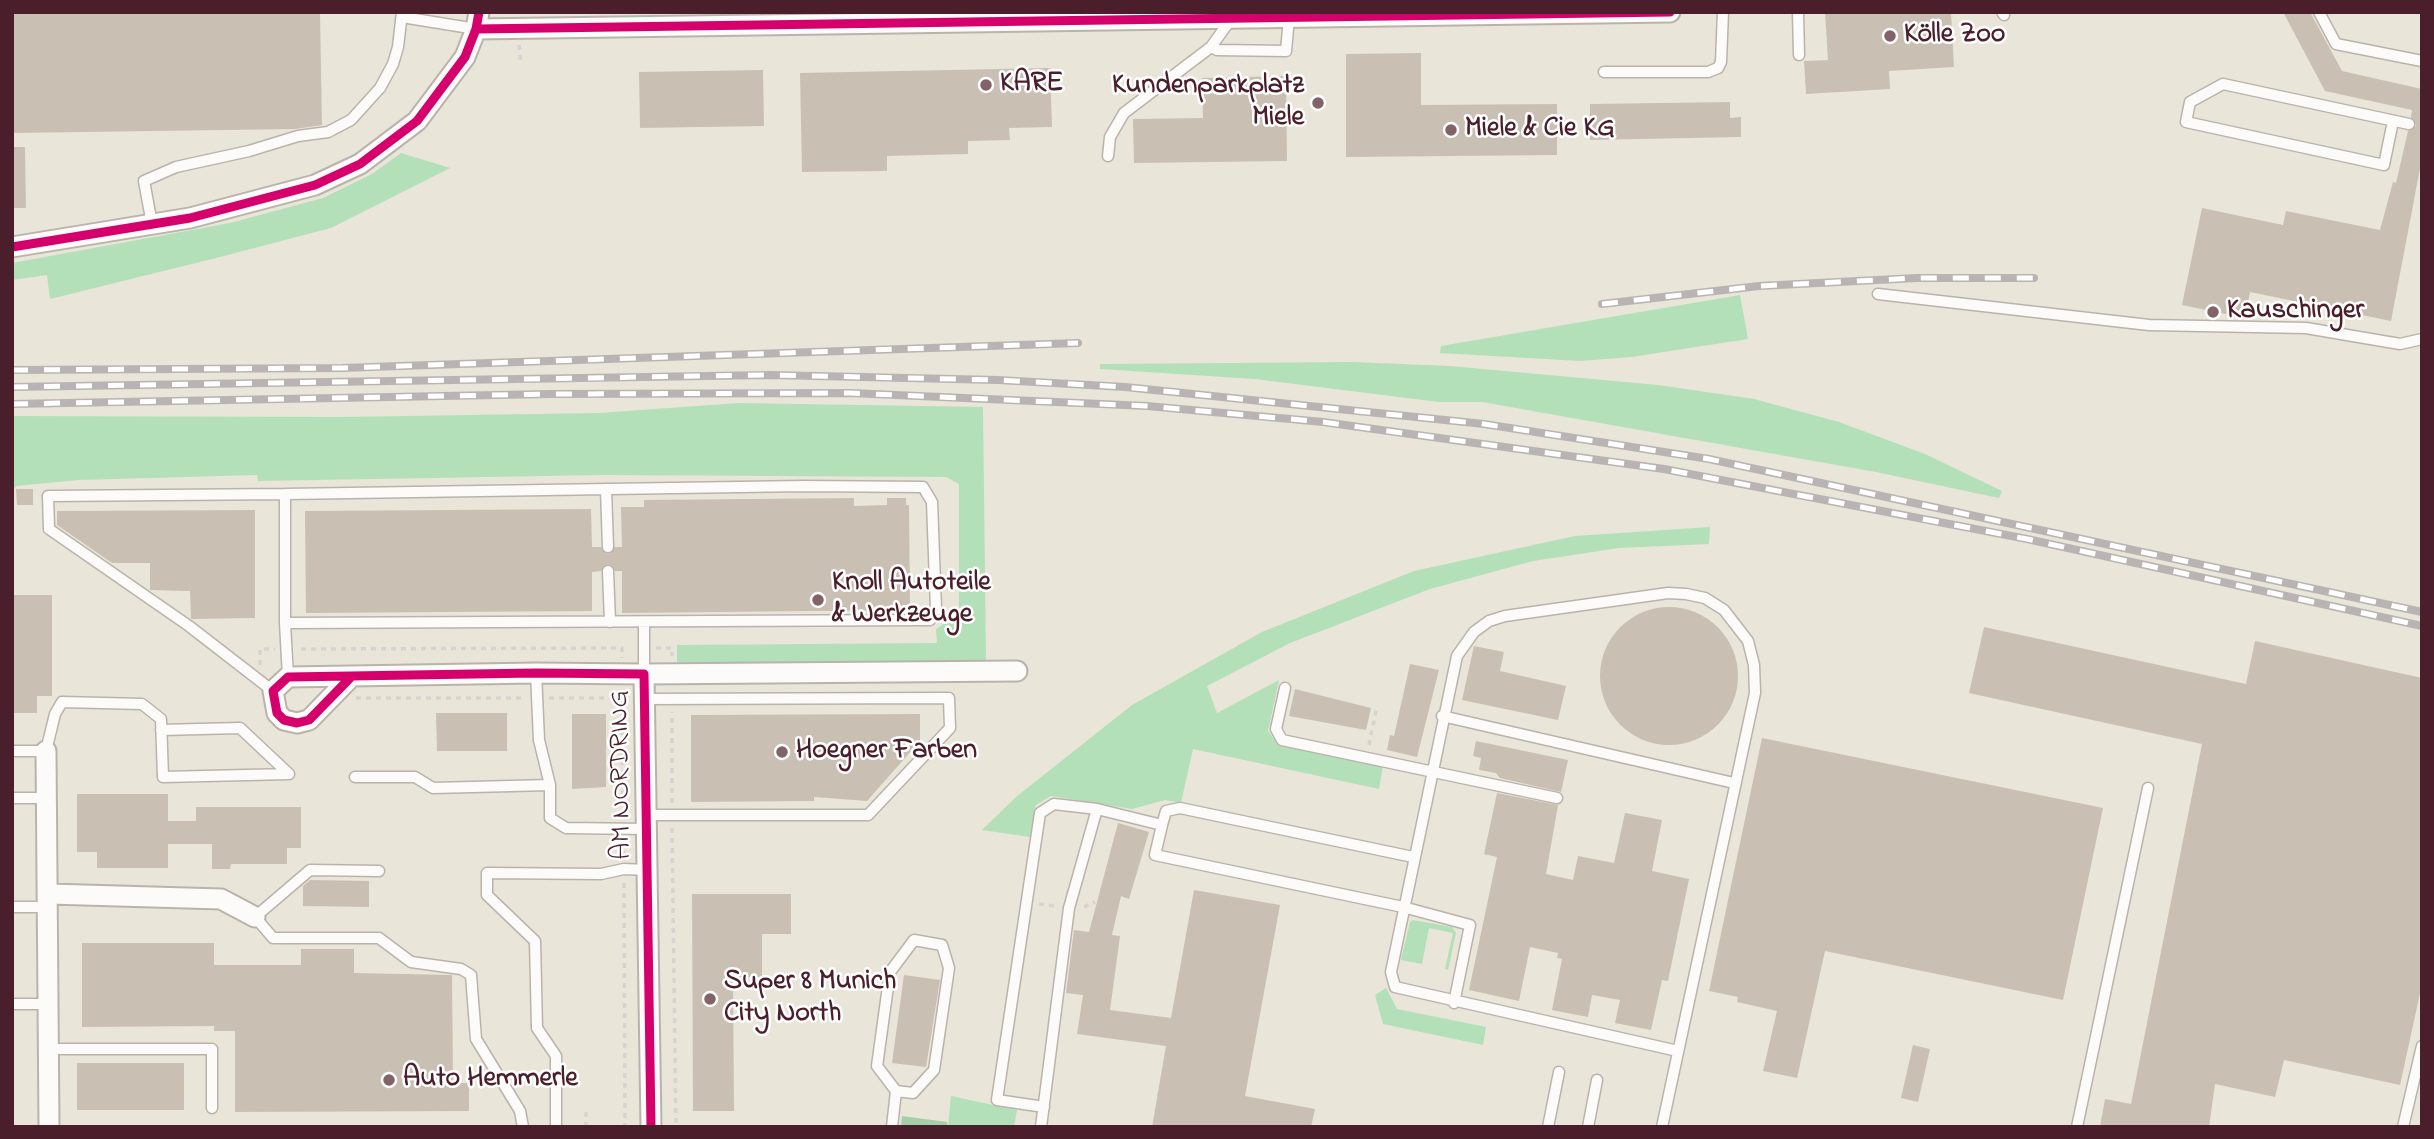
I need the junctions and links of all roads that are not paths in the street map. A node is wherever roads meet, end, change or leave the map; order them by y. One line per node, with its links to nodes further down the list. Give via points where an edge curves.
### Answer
1 (1670, 12): 6 (street)
2 (1723, 12): 15 (lane, via 1718,68 1708,72)
3 (1798, 12): 13 (lane)
4 (2319, 12): 14 (lane, via 2336,44)
5 (402, 15): 11 (lane); 19 (lane, via 393,64 380,88 351,120 328,132 176,167 144,181)
6 (1312, 15): 8 (street)
7 (1077, 17): 9 (street); 10 (street)
8 (1289, 18): 10 (street); 12 (lane, via 1286,51)
9 (615, 19): 11 (street)
10 (1231, 19): 12 (lane)
11 (478, 20): 19 (street, via 465,57 417,121 360,164 315,185)
12 (1211, 47): 18 (lane, via 1124,113 1110,137)
13 (1799, 55)
14 (2422, 61)
15 (1604, 72)
16 (2393, 121): 16 (lane, via 2223,84 2190,102 2186,122 2384,165); 17 (lane)
17 (2409, 124)
18 (1108, 156)
19 (152, 224): 20 (street)
20 (12, 247)
21 (1878, 293): 22 (lane, via 2149,325 2306,328 2400,344)
22 (2422, 339)
23 (606, 489): 24 (lane); 25 (lane); 29 (lane, via 923,487 932,502 936,610 930,620)
24 (285, 494): 28 (lane); 34 (lane, via 48,496 49,529)
25 (608, 547)
26 (608, 571): 27 (lane)
27 (610, 622): 28 (lane); 29 (lane)
28 (285, 623): 34 (lane)
29 (643, 623): 32 (lane)
30 (1017, 671): 32 (street, AM NORDRING)
31 (536, 673): 32 (street, AM NORDRING); 33 (street, AM NORDRING); 44 (lane, via 539,740)
32 (644, 674): 36 (street, AM NORDRING)
33 (351, 677): 34 (street, AM NORDRING); 34 (street, via 320,711 297,723 276,713)
34 (281, 684)
35 (1284, 688): 41 (lane, via 1276,729 1282,740)
36 (645, 698): 50 (street, AM NORDRING); 50 (lane, via 949,698 950,728 868,815 672,815)
37 (1442, 716): 41 (lane); 43 (lane); 43 (lane, via 1457,656 1474,632 1489,621 1668,593 1705,598 1736,622 1748,641 1754,665 1755,693)
38 (161, 730): 38 (lane, via 163,776 289,774 240,728); 40 (lane, via 161,719 142,704 62,702)
39 (12, 751): 40 (lane)
40 (46, 751): 47 (street)
41 (1431, 771): 48 (lane); 52 (lane)
42 (355, 777): 44 (lane, via 415,777 433,788)
43 (1734, 783): 64 (lane)
44 (550, 785): 50 (lane, via 550,818 566,828)
45 (2148, 788): 79 (lane)
46 (12, 797): 47 (lane)
47 (47, 798): 55 (street)
48 (1557, 799)
49 (1097, 809): 51 (lane); 68 (lane, via 1069,908); 68 (lane, via 1054,804 1040,813 997,1100)
50 (646, 822): 53 (street, AM NORDRING)
51 (1162, 825): 52 (lane, via 1166,811 1180,808); 57 (lane, via 1155,855)
52 (1413, 857): 57 (lane)
53 (647, 870): 72 (lane, via 487,873 486,895 535,941 537,1028 556,1056); 73 (street, AM NORDRING)
54 (379, 871): 58 (lane, via 310,870)
55 (49, 900): 56 (lane); 58 (street, via 221,899); 61 (street)
56 (12, 907)
57 (1403, 907): 59 (lane, via 1391,972 1395,987); 59 (lane, via 1470,925)
58 (255, 917): 71 (lane, via 273,937 379,938 411,962 461,969 471,975 476,1039 520,1111)
59 (1454, 1003): 64 (lane)
60 (12, 1004): 61 (lane)
61 (49, 1004): 63 (street)
62 (2422, 1046): 80 (lane)
63 (49, 1048): 69 (lane, via 212,1048); 70 (street)
64 (1678, 1051): 78 (lane)
65 (1559, 1072): 76 (lane)
66 (1597, 1080): 77 (lane)
67 (896, 1091): 67 (lane, via 877,1066 890,972 914,940 942,945 949,968 934,1070 913,1093); 74 (lane)
68 (1044, 1107): 75 (lane)
69 (212, 1108)
70 (49, 1127)
71 (523, 1127)
72 (556, 1127)
73 (651, 1127)
74 (892, 1127)
75 (1041, 1127)
76 (1548, 1127)
77 (1588, 1127)
78 (1662, 1127)
79 (2077, 1127)
80 (2403, 1127)

